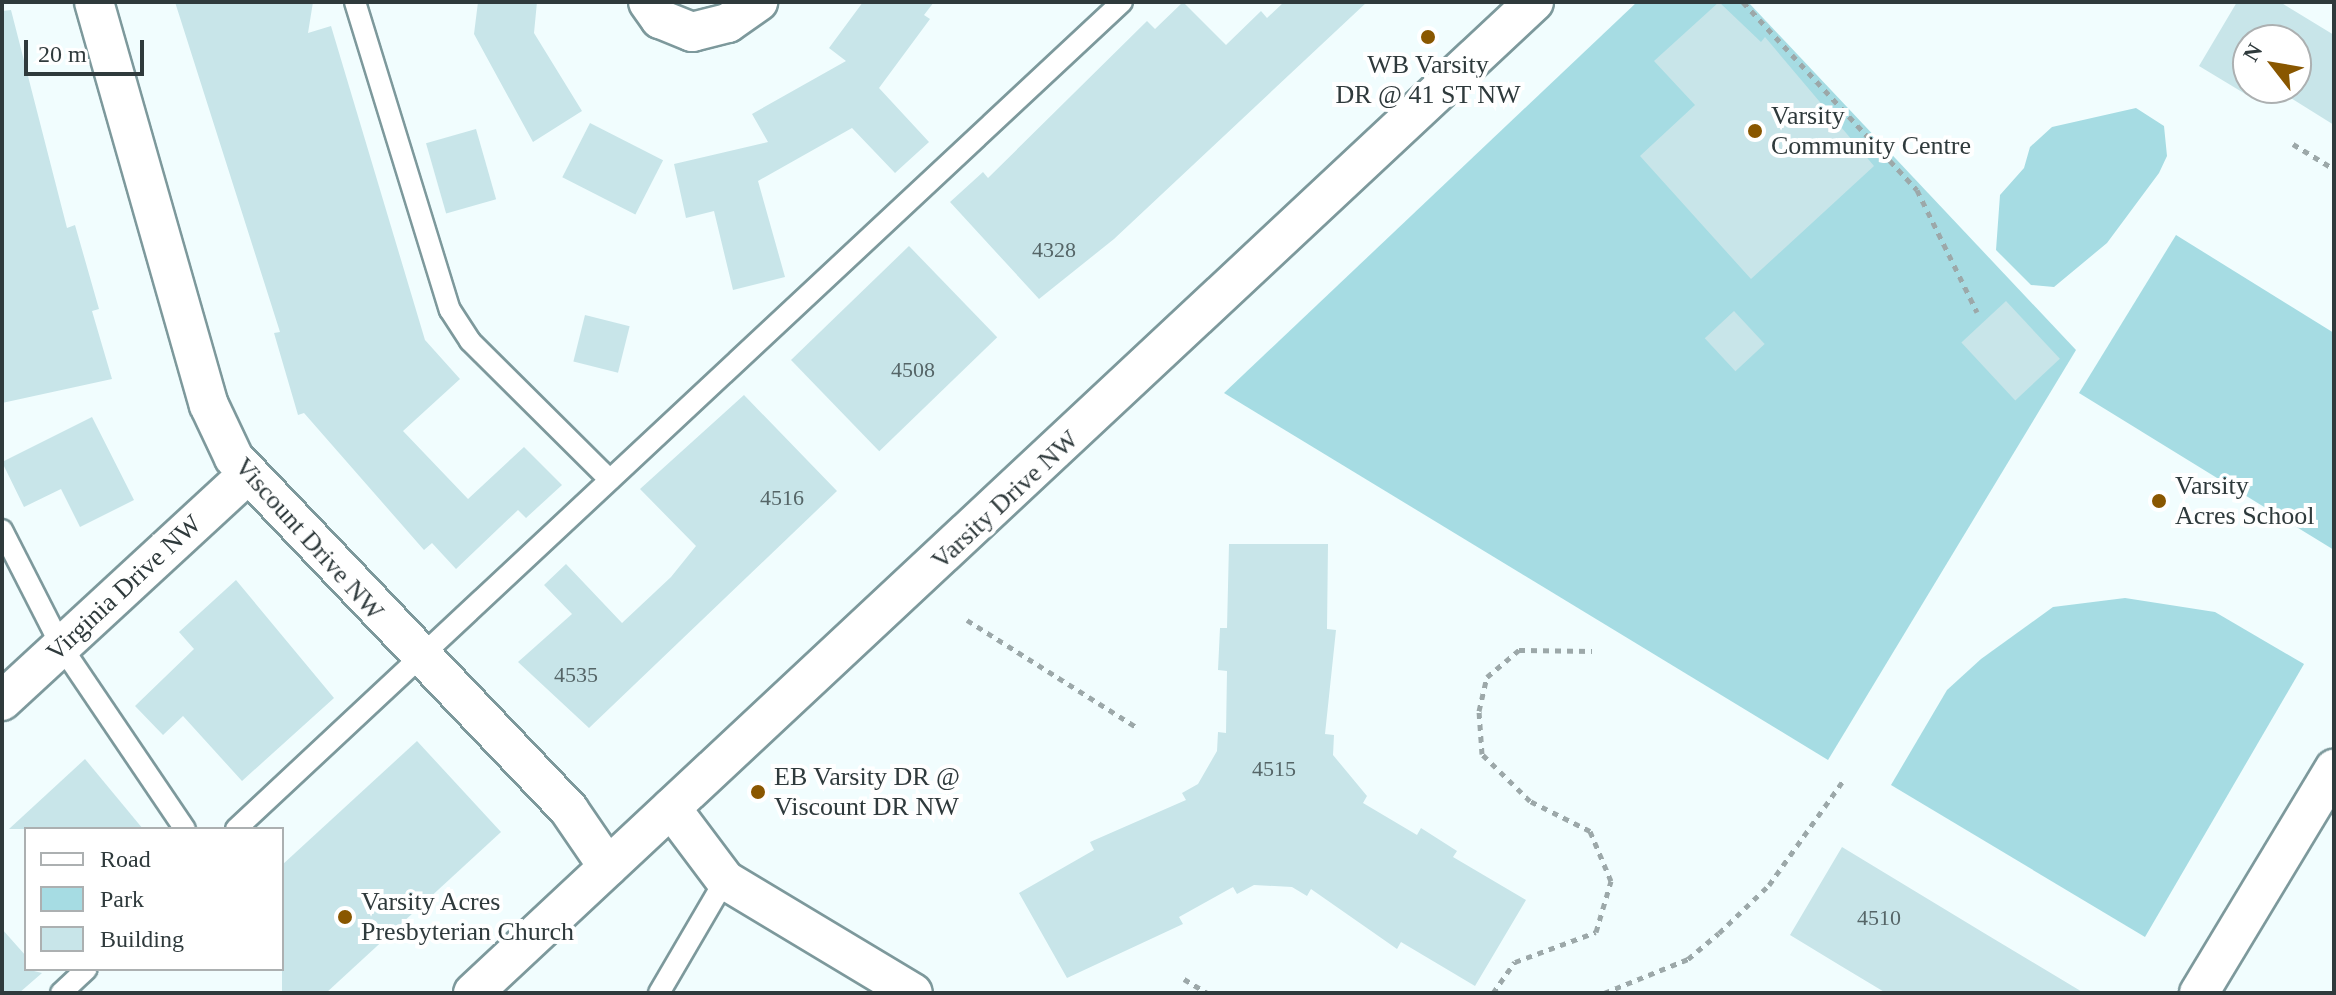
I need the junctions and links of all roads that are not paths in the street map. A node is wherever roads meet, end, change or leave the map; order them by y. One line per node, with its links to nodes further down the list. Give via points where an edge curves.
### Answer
1 (94, 2): 7 (street, Viscount Drive NW, via 209,405)
2 (355, 2): 8 (lane, via 450,310 470,341)
3 (648, 2): 4 (street, via 660,19 692,32 728,23)
4 (758, 2)
5 (1122, 2): 8 (lane)
6 (1534, 2): 14 (street, Varsity Drive NW)
7 (247, 475): 10 (street, Virginia Drive NW); 11 (street, Viscount Drive NW)
8 (610, 480): 11 (lane)
9 (2, 530): 10 (lane)
10 (61, 646): 12 (street, Virginia Drive NW); 16 (lane)
11 (419, 659): 17 (lane); 18 (street, Viscount Drive NW, via 569,810)
12 (2, 701)
13 (2334, 769): 15 (street)
14 (671, 808): 18 (street, Varsity Drive NW); 19 (street)
15 (2323, 812): 25 (street)
16 (184, 827)
17 (238, 827)
18 (608, 867): 21 (street, Varsity Drive NW)
19 (725, 880): 23 (lane); 24 (street)
20 (85, 971): 22 (lane)
21 (485, 989)
22 (61, 993)
23 (659, 993)
24 (913, 993)
25 (2199, 993)

